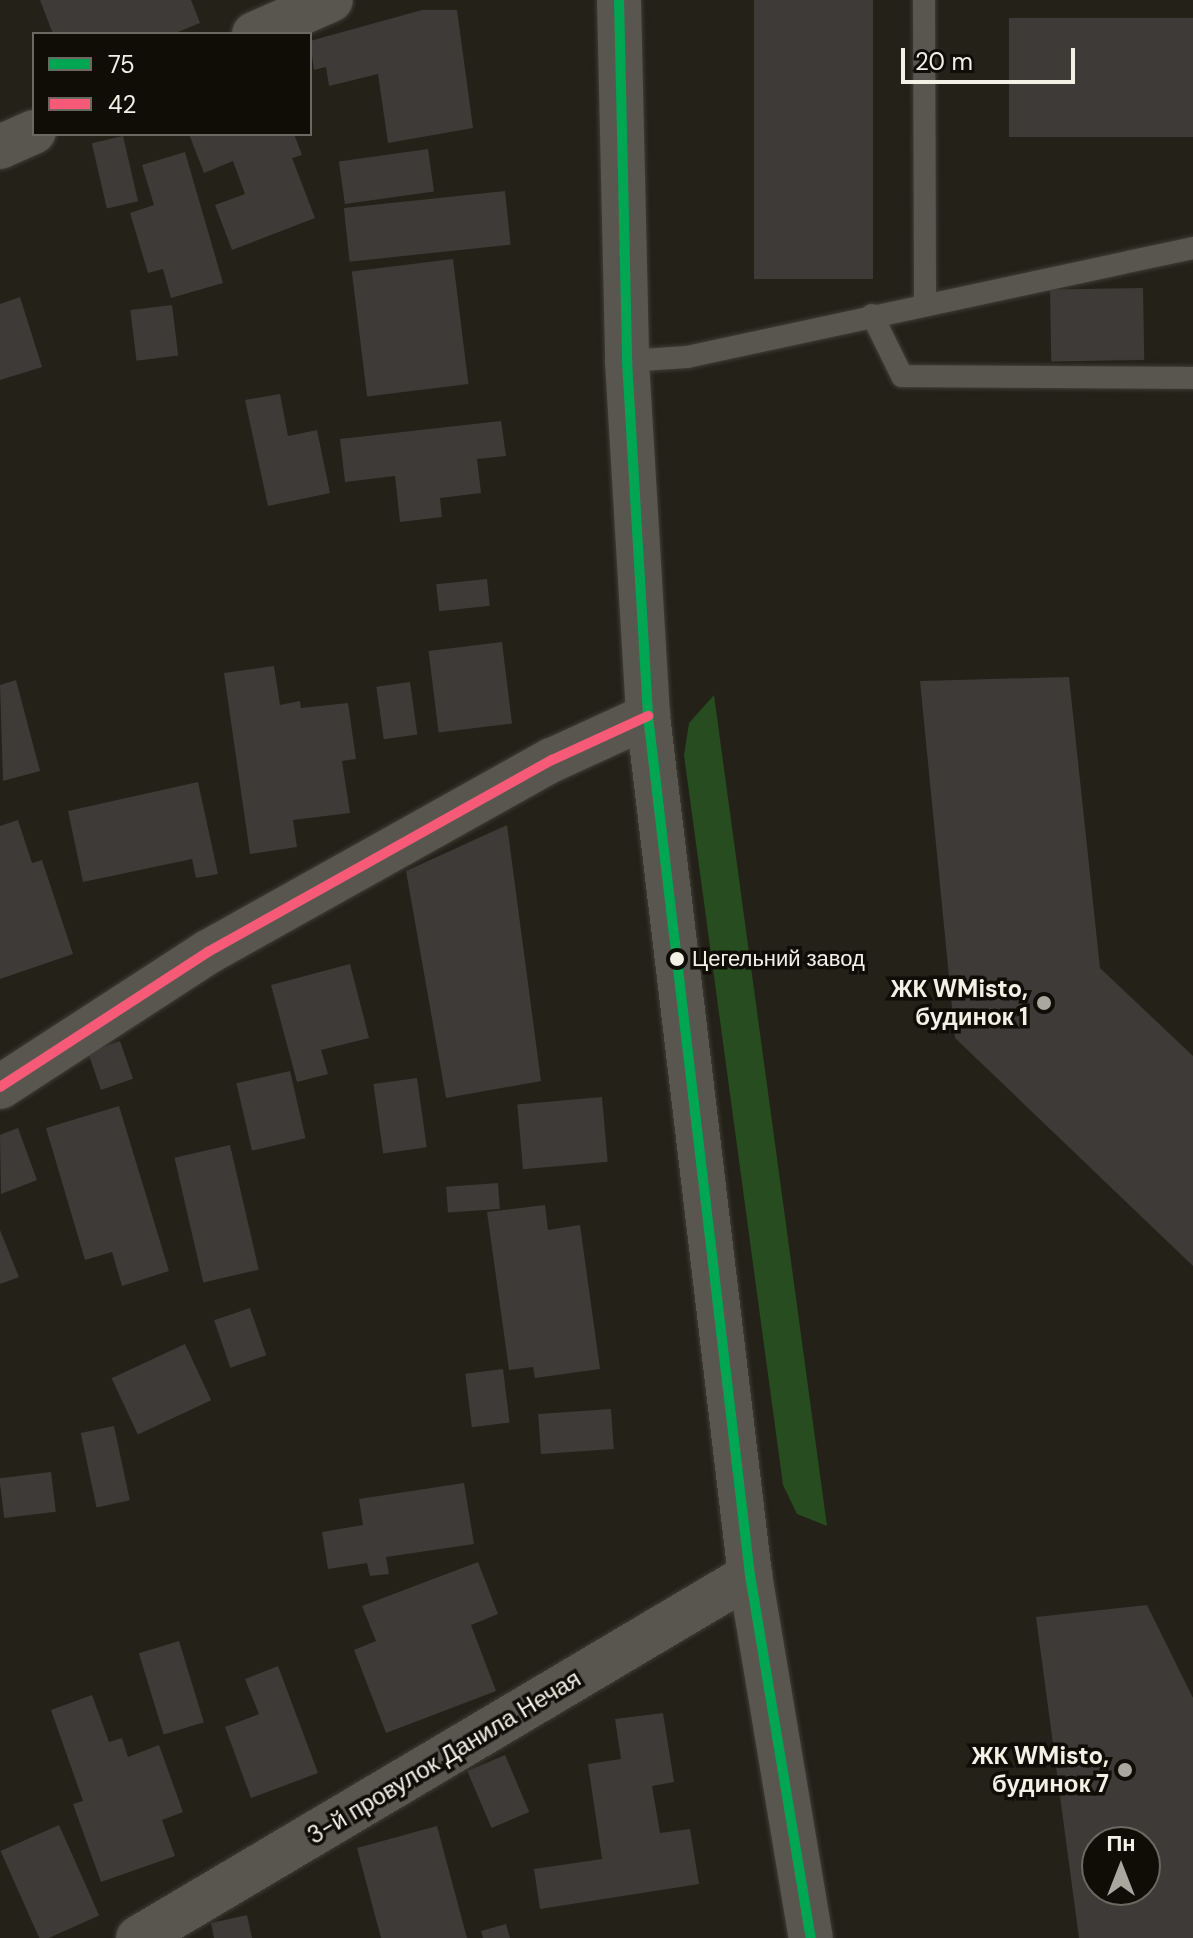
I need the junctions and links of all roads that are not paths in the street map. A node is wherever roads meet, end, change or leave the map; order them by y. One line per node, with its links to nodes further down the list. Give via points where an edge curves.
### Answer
1 (331, 0): 4 (main road)
2 (619, 0): 10 (main road)
3 (924, 0): 8 (lane)
4 (259, 32)
5 (32, 133): 6 (main road)
6 (0, 147)
7 (1193, 248): 8 (lane)
8 (925, 303): 9 (lane)
9 (872, 315): 10 (lane, via 687,357); 11 (lane, via 902,376)
10 (627, 361): 12 (main road)
11 (1193, 378)
12 (648, 716): 13 (main road, via 552,760 208,952); 14 (main road)
13 (0, 1087)
14 (750, 1575): 15 (main road, 3-й провулок Данила Нечая); 16 (main road)
15 (138, 1938)
16 (811, 1938)

